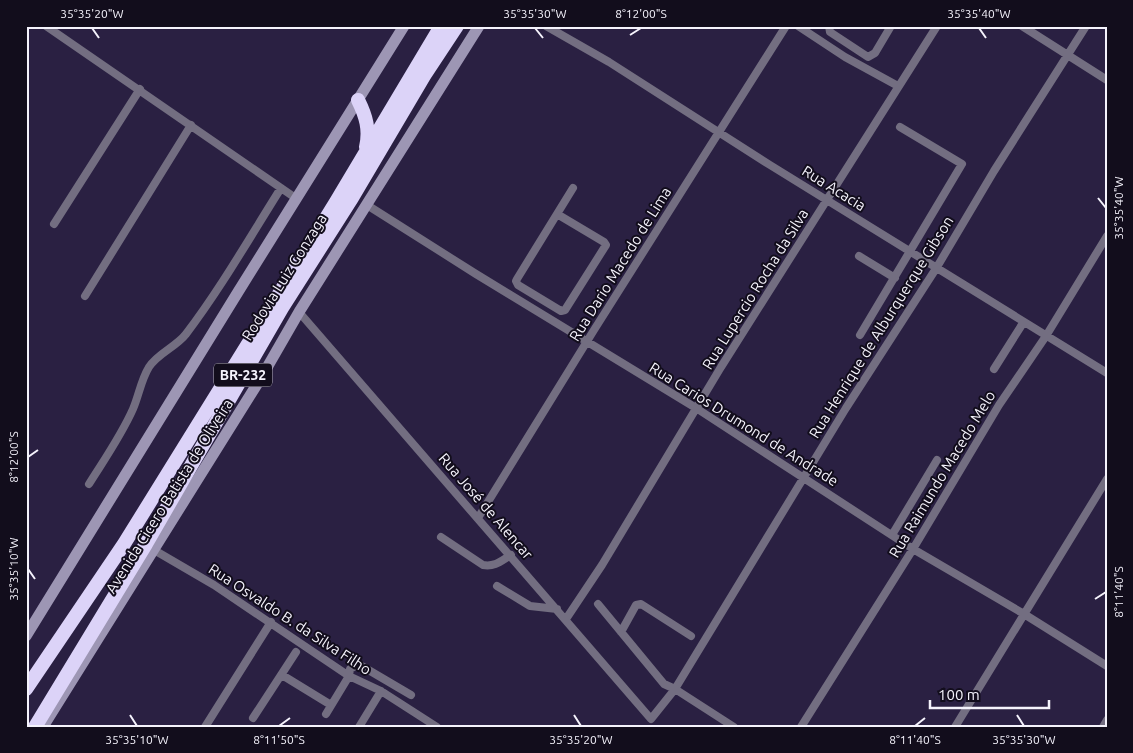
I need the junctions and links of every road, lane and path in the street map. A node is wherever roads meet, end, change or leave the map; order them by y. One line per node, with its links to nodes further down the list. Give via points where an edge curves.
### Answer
1 (46, 26): 19 (street)
2 (404, 26): 20 (main road)
3 (441, 26): 24 (highway, Rodovia Luiz Gonzaga / BR-232)
4 (456, 26): 80 (highway, Rodovia Luiz Gonzaga / BR-232, via 282,308 146,544)
5 (479, 26): 29 (main road, Avenida Cicero Batista de Oliveira)
6 (546, 26): 23 (street, Rua Acacia, via 609,62)
7 (786, 26): 23 (street, Rua Dario Macedo de Lima)
8 (798, 26): 16 (street)
9 (829, 26): 14 (street, via 830,32)
10 (891, 26): 14 (street, via 871,56)
11 (938, 26): 18 (street, Rua Lupercio Rocha da Silva)
12 (1022, 26): 15 (street)
13 (1086, 26): 15 (street, Rua Henrique de Alburquerque Gibson)
14 (850, 45): 16 (street)
15 (1068, 54): 17 (street); 35 (street, Rua Henrique de Alburquerque Gibson)
16 (845, 57): 18 (street)
17 (1107, 80)
18 (898, 86): 28 (street, Rua Lupercio Rocha da Silva)
19 (140, 89): 21 (street); 31 (street)
20 (358, 100): 24 (highway, via 367,124); 27 (main road)
21 (191, 125): 25 (street); 37 (street)
22 (900, 127): 33 (street, via 962,164)
23 (719, 133): 28 (street, Rua Acacia); 44 (street, Rua Dario Macedo de Lima)
24 (365, 153): 71 (highway, Rodovia Luiz Gonzaga / BR-232, via 124,544)
25 (281, 188): 27 (street); 51 (street, via 185,336 150,366 127,421)
26 (573, 188): 30 (street)
27 (297, 199): 65 (main road)
28 (827, 200): 33 (street, Rua Acacia); 47 (street, Rua Lupercio Rocha da Silva)
29 (367, 205): 39 (street, Rua Carios Drumond de Andrade); 40 (main road, Avenida Cicero Batista de Oliveira)
30 (557, 214): 38 (street, via 516,281); 38 (street, via 604,242 605,247 565,310 558,311)
31 (54, 224)
32 (1107, 236): 43 (street, Rua Raimundo Macedo Melo)
33 (910, 252): 35 (street, Rua Acacia); 36 (street)
34 (858, 256): 36 (street)
35 (938, 267): 41 (street, Rua Acacia); 49 (street, Rua Henrique de Alburquerque Gibson)
36 (895, 278): 42 (street)
37 (85, 296)
38 (538, 297): 39 (street)
39 (532, 308): 44 (street, Rua Carios Drumond de Andrade)
40 (299, 312): 52 (street, Rua José de Alencar); 56 (main road, Avenida Cicero Batista de Oliveira)
41 (1024, 323): 43 (street, Rua Acacia); 45 (street)
42 (860, 335)
43 (1046, 336): 46 (street, Rua Acacia); 55 (street, Rua Raimundo Macedo Melo, via 999,405)
44 (587, 342): 47 (street, Rua Carios Drumond de Andrade); 52 (street, Rua Dario Macedo de Lima)
45 (994, 369)
46 (1107, 373)
47 (696, 408): 49 (street, Rua Carios Drumond de Andrade); 62 (street, Rua Lupercio Rocha da Silva)
48 (936, 460): 53 (street)
49 (804, 478): 53 (street, Rua Carios Drumond de Andrade); 72 (street, Rua Henrique de Alburquerque Gibson)
50 (1107, 479): 61 (street)
51 (88, 484)
52 (478, 518): 57 (street, Rua José de Alencar)
53 (892, 535): 55 (street, Rua Carios Drumond de Andrade)
54 (441, 537): 57 (street, via 490,566)
55 (913, 549): 61 (street, Rua Carios Drumond de Andrade); 86 (street, Rua Raimundo Macedo Melo)
56 (154, 550): 63 (street, Rua Osvaldo B. da Silva Filho); 81 (main road, Avenida Cicero Batista de Oliveira)
57 (510, 555): 60 (street, Rua José de Alencar)
58 (497, 586): 60 (street, via 530,606)
59 (598, 604): 64 (street)
60 (557, 609): 62 (street, Rua José de Alencar)
61 (1024, 614): 68 (street, Rua Carios Drumond de Andrade); 87 (street)
62 (566, 619): 79 (street, Rua José de Alencar)
63 (271, 622): 70 (street, Rua Osvaldo B. da Silva Filho); 82 (street)
64 (621, 632): 66 (street, via 636,605 641,604); 72 (street, via 657,678)
65 (26, 636)
66 (691, 636)
67 (296, 652): 69 (street)
68 (1107, 666)
69 (282, 675): 75 (street); 77 (street)
70 (349, 676): 73 (street, Rua Osvaldo B. da Silva Filho); 74 (street, via 350,669 360,665); 75 (street)
71 (26, 689)
72 (675, 689): 79 (street, Rua Henrique de Alburquerque Gibson); 85 (street)
73 (381, 692): 83 (street); 84 (street, Rua Osvaldo B. da Silva Filho)
74 (411, 695)
75 (331, 705): 76 (street)
76 (326, 714)
77 (253, 718)
78 (1107, 720): 88 (street)
79 (651, 723)
80 (35, 727)
81 (43, 727)
82 (204, 727)
83 (359, 727)
84 (438, 727)
85 (734, 727)
86 (801, 727)
87 (955, 727)
88 (1103, 727)

